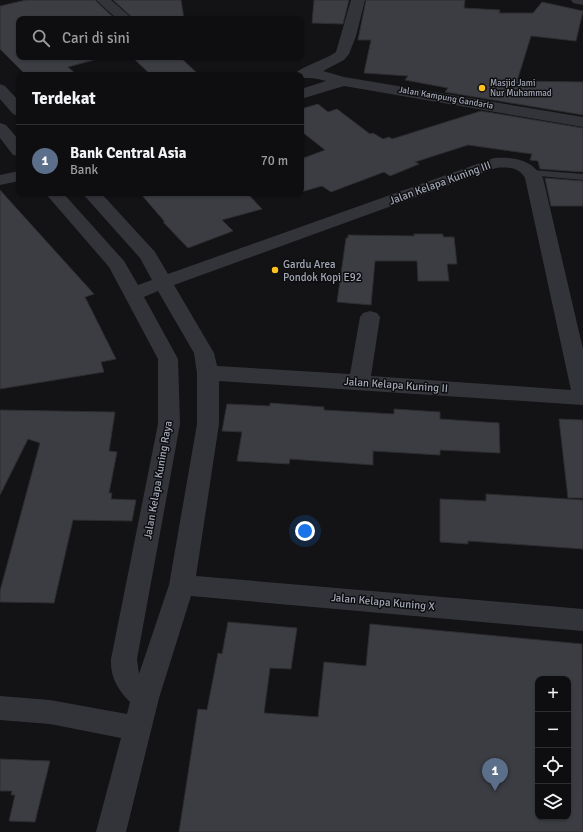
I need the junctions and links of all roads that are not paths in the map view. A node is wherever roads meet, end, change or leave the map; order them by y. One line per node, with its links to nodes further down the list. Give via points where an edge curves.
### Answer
1 (103, 0): 5 (street)
2 (358, 0): 6 (street, via 342,54)
3 (578, 0): 4 (street)
4 (583, 1)
5 (122, 16)
6 (305, 74): 7 (street, Jalan Kampung Gandaria)
7 (343, 81): 9 (street); 11 (street, Jalan Kampung Gandaria)
8 (0, 90): 10 (street)
9 (304, 93)
10 (16, 108)
11 (583, 122)
12 (0, 128): 13 (street)
13 (16, 147)
14 (531, 173): 16 (lane); 20 (street, Jalan Kelapa Kuning III, via 528,169 513,163 494,163); 25 (street)
15 (16, 177): 17 (street)
16 (583, 177)
17 (0, 180)
18 (57, 196): 21 (street, Jalan Kelapa Kuning Raya, via 117,265)
19 (94, 196): 20 (street, via 148,256)
20 (163, 282): 21 (street, Jalan Kelapa Kuning III); 23 (street, via 204,352)
21 (133, 294): 28 (street, Jalan Kelapa Kuning Raya, via 168,359 169,424 123,671 129,683)
22 (370, 316): 24 (street)
23 (208, 373): 24 (street, Jalan Kelapa Kuning II); 26 (street, via 208,424)
24 (359, 382): 25 (street, Jalan Kelapa Kuning II)
25 (583, 397)
26 (182, 586): 27 (street, Jalan Kelapa Kuning X); 28 (street)
27 (583, 620)
28 (145, 698): 30 (street)
29 (0, 708): 30 (street, via 50,712)
30 (138, 729): 31 (street)
31 (110, 832)

